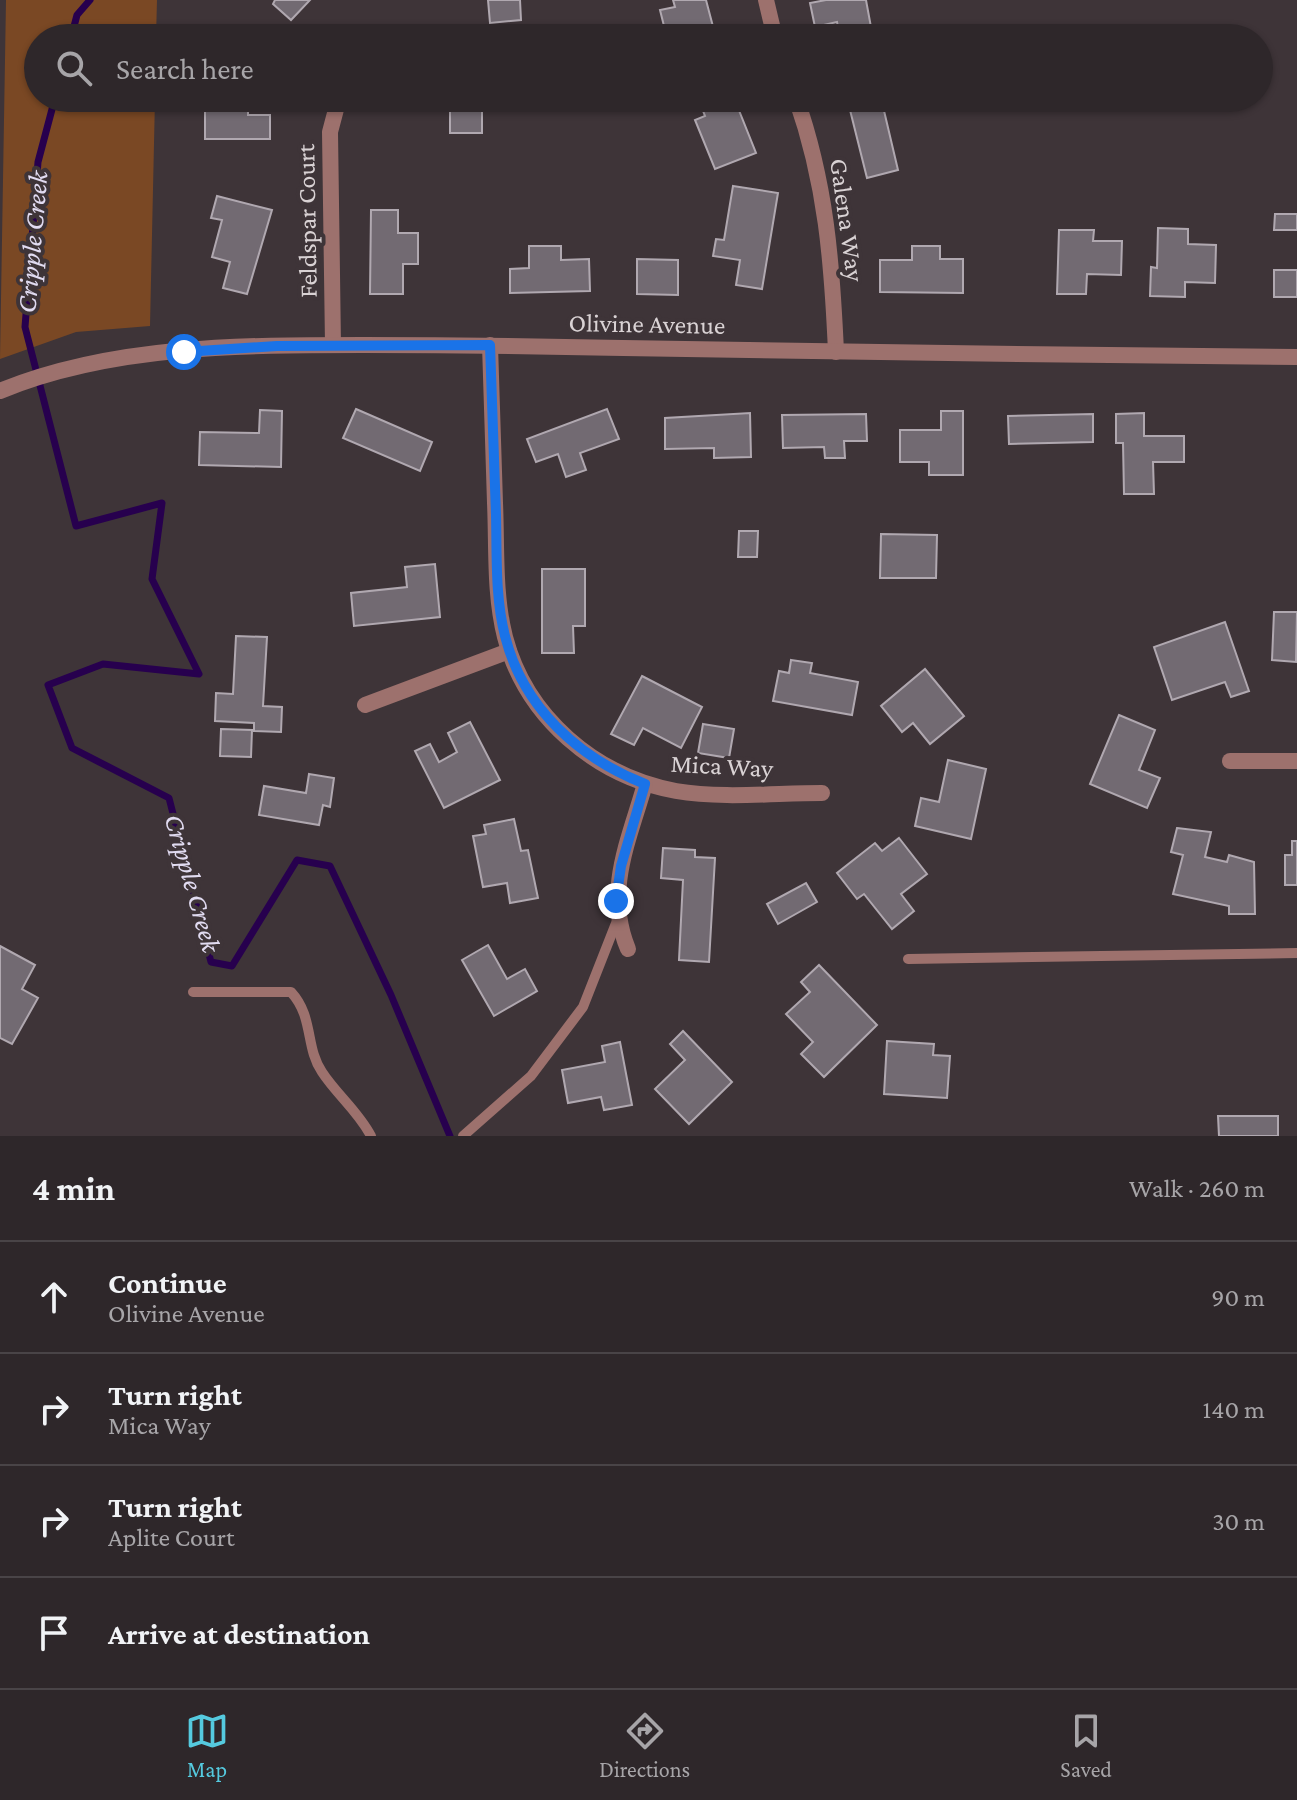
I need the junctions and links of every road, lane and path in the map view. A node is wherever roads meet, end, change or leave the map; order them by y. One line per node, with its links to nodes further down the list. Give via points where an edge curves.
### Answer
1 (766, 0): 2 (street)
2 (772, 24)
3 (335, 112): 5 (street, Feldspar Court, via 330,132)
4 (800, 112): 7 (street, Galena Way, via 828,224)
5 (333, 345): 6 (street, Olivine Avenue); 9 (street, Olivine Avenue, via 169,354 55,374)
6 (490, 345): 7 (street, Olivine Avenue); 10 (street, Mica Way, via 499,598)
7 (836, 352): 8 (street, Olivine Avenue)
8 (1297, 357)
9 (0, 391)
10 (509, 651): 11 (street); 14 (street, Mica Way, via 522,682 567,739 597,761)
11 (365, 705)
12 (1230, 761): 13 (street)
13 (1297, 761)
14 (645, 784): 15 (street, Mica Way, via 706,793); 16 (street, via 617,883)
15 (822, 793)
16 (618, 918): 17 (street); 21 (lane, via 583,1007 531,1076)
17 (628, 949)
18 (1297, 953): 19 (lane)
19 (908, 959)
20 (193, 992): 22 (lane, via 291,992 304,1005 320,1071 359,1112)
21 (467, 1134)
22 (371, 1136)

